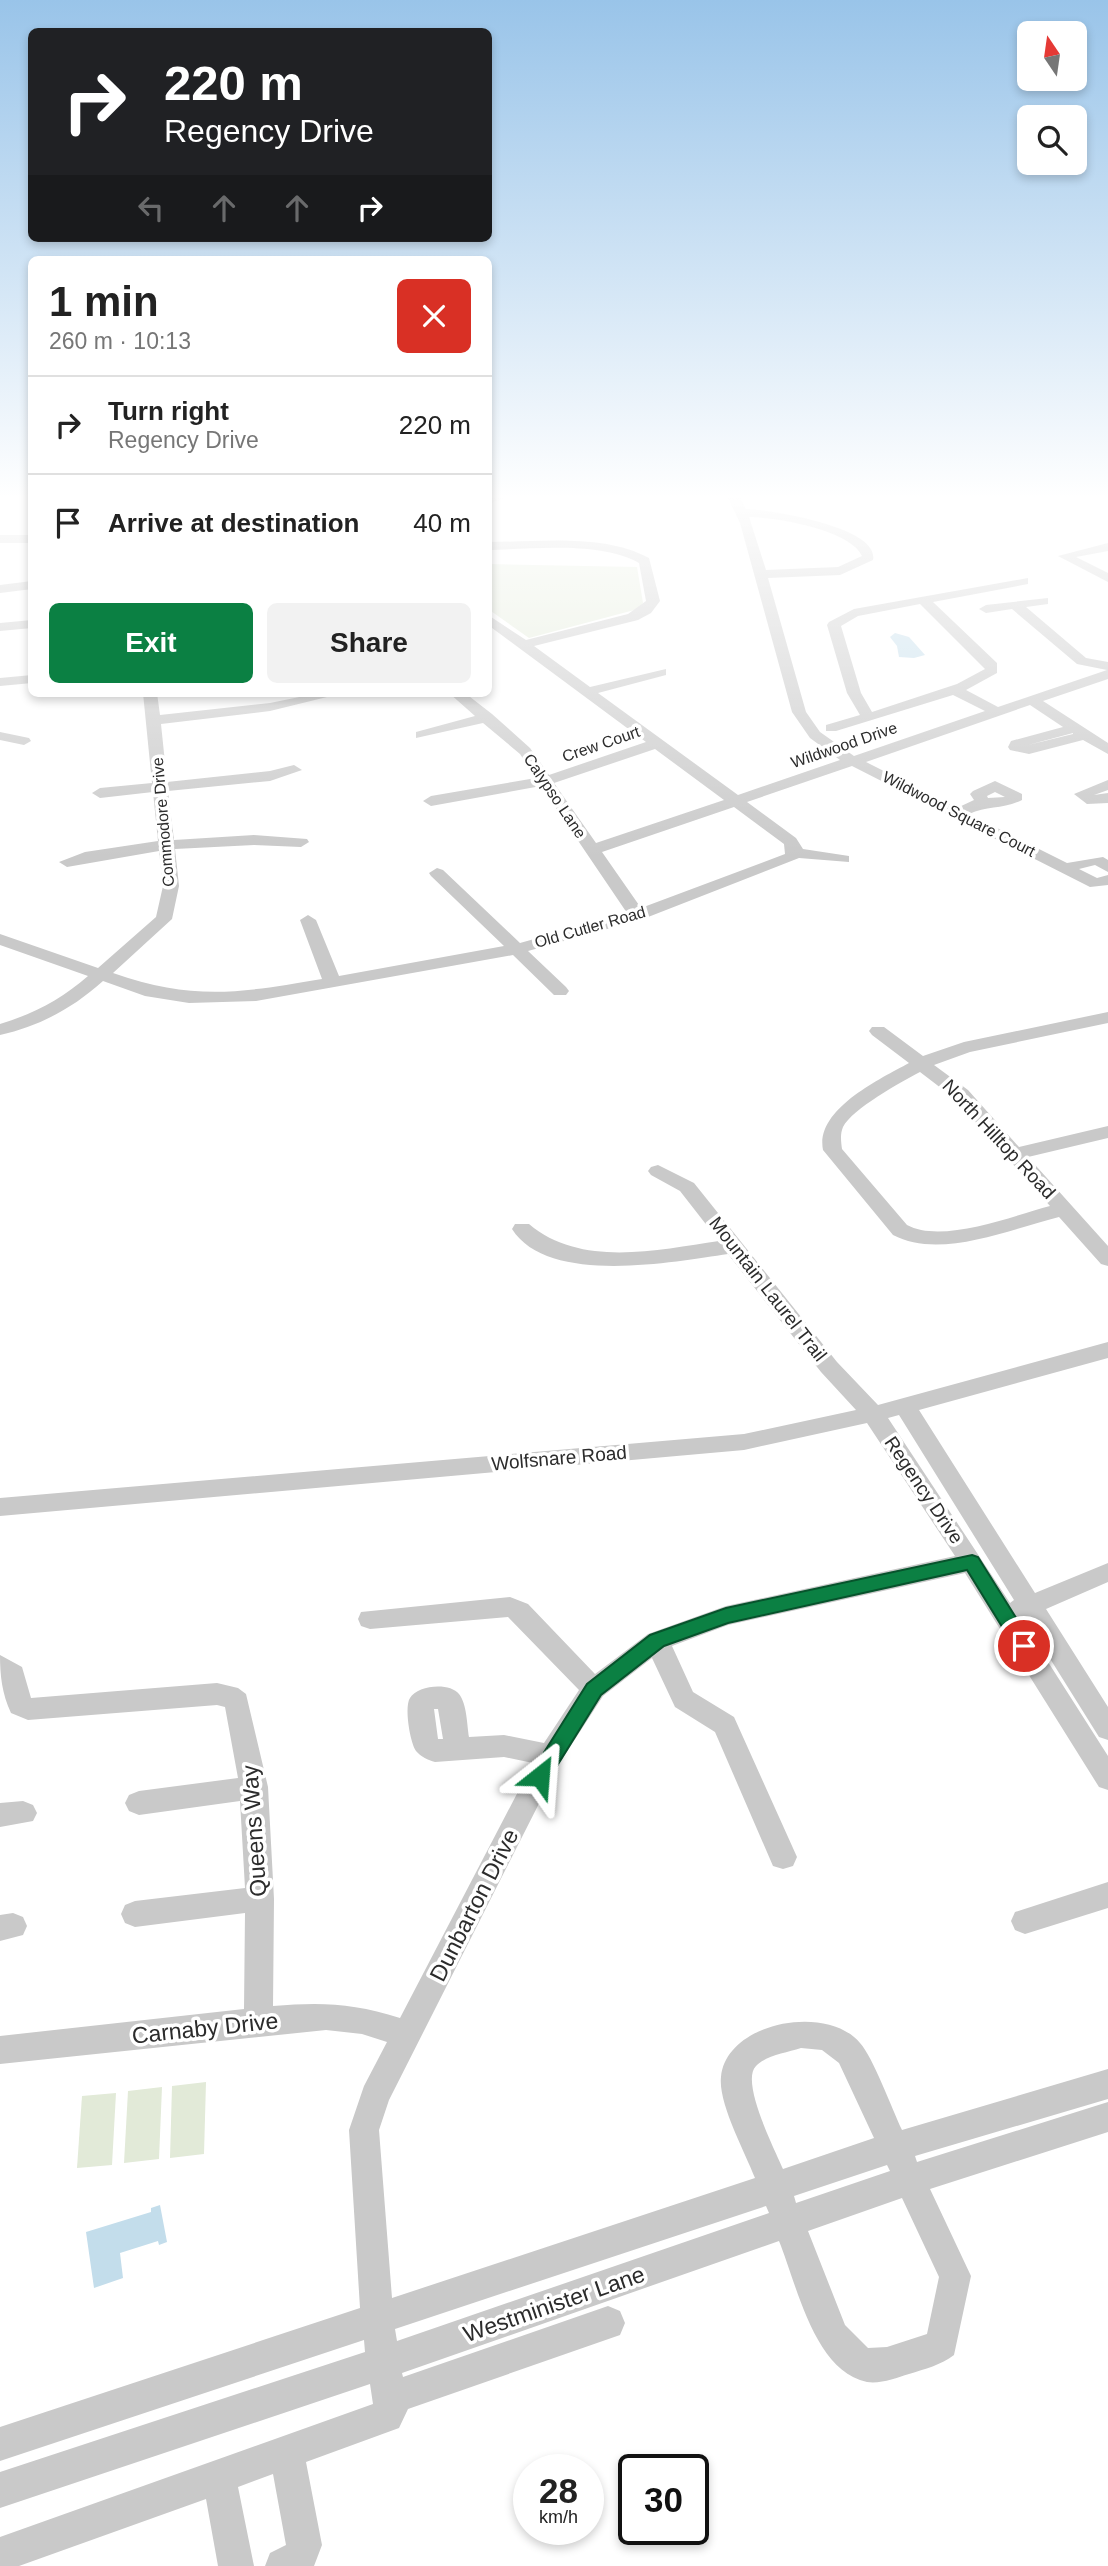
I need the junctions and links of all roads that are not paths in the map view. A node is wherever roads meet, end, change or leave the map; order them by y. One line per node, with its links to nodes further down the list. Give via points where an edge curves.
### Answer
1 (630, 618): 9 (street)
2 (772, 618): 31 (street, Wildwood Square Court, via 799,712 815,735)
3 (846, 618): 23 (street, via 834,625 854,693)
4 (942, 618): 15 (street, via 992,670)
5 (1030, 618): 10 (street, via 1082,661)
6 (492, 623): 9 (street)
7 (28, 624): 8 (street)
8 (0, 627)
9 (523, 645): 16 (street)
10 (1108, 666)
11 (661, 672): 16 (street)
12 (1108, 674): 20 (street, Wildwood Drive)
13 (28, 679): 14 (street)
14 (0, 682)
15 (949, 691): 21 (street); 23 (street)
16 (587, 692): 29 (street)
17 (151, 697): 24 (street, Commodore Drive)
18 (320, 697): 24 (street)
19 (461, 697): 22 (street, Calypso Lane)
20 (1032, 700): 21 (street, Wildwood Drive); 30 (street)
21 (991, 713): 31 (street, Wildwood Drive)
22 (487, 717): 26 (street); 33 (street, Calypso Lane, via 520,746)
23 (868, 717): 25 (street)
24 (154, 720): 35 (street, Commodore Drive)
25 (831, 728)
26 (421, 735)
27 (0, 736): 28 (street)
28 (24, 741)
29 (658, 743): 33 (street, Crew Court); 38 (street)
30 (1108, 750)
31 (853, 761): 38 (street, Wildwood Drive); 41 (street, Wildwood Square Court)
32 (294, 769): 35 (street, via 270,776)
33 (545, 781): 39 (street, Crew Court); 44 (street, Calypso Lane)
34 (1108, 785): 37 (street, via 1082,794 1092,801)
35 (161, 787): 36 (street); 43 (street, Commodore Drive)
36 (100, 793)
37 (1108, 797)
38 (735, 801): 44 (street, Wildwood Drive); 45 (street, via 790,841)
39 (431, 802)
40 (983, 802): 41 (street)
41 (957, 813): 49 (street, Wildwood Square Court)
42 (301, 842): 43 (street, via 269,839)
43 (168, 847): 47 (street, via 87,855); 56 (street, Commodore Drive, via 172,886 164,919)
44 (592, 850): 52 (street, Calypso Lane)
45 (794, 853): 46 (street); 52 (street, Old Cutler Road, via 788,860)
46 (843, 859)
47 (67, 862)
48 (1108, 867): 49 (street, via 1097,860)
49 (1066, 868): 51 (street, Wildwood Square Court, via 1097,884)
50 (437, 873): 55 (street)
51 (1108, 880)
52 (637, 915): 55 (street, Old Cutler Road)
53 (308, 920): 57 (street)
54 (0, 939): 56 (street, Old Cutler Road)
55 (517, 949): 57 (street, Old Cutler Road); 58 (street)
56 (102, 975): 57 (street, Old Cutler Road, via 150,992 189,998 256,996); 60 (street, Commodore Drive, via 72,999)
57 (333, 984)
58 (560, 991)
59 (1108, 1017): 62 (street)
60 (0, 1030)
61 (878, 1031): 62 (street, North Hilltop Road)
62 (921, 1063): 64 (street, North Hilltop Road, via 961,1094); 66 (street, via 842,1113 830,1140 833,1150 912,1246)
63 (1108, 1132): 64 (street)
64 (1017, 1154): 66 (street, North Hilltop Road)
65 (658, 1171): 68 (street, Mountain Laurel Trail, via 687,1187)
66 (1065, 1209): 69 (street, North Hilltop Road)
67 (523, 1229): 68 (street, via 547,1248 581,1257)
68 (734, 1245): 72 (street, Mountain Laurel Trail, via 829,1367)
69 (1108, 1259)
70 (1108, 1350): 71 (street, Wolfsnare Road)
71 (905, 1406): 72 (street, Wolfsnare Road); 74 (street, Regency Drive)
72 (873, 1415): 73 (street, Wolfsnare Road, via 744,1442); 75 (street, Regency Drive)
73 (0, 1507)
74 (989, 1540): 75 (street, Dunbarton Drive); 77 (street, Regency Drive)
75 (967, 1555): 78 (street, Regency Drive); 80 (street, Dunbarton Drive, via 726,1616)
76 (1108, 1573): 77 (street)
77 (1031, 1605): 78 (street); 83 (street, Regency Drive)
78 (1003, 1613): 86 (street, Regency Drive)
79 (370, 1619): 82 (street, via 510,1607)
80 (657, 1641): 82 (street, Dunbarton Drive); 89 (street, via 684,1699 725,1725)
81 (0, 1665): 87 (street, Queens Way, via 13,1674 20,1705 28,1709 229,1695 237,1702)
82 (594, 1689): 85 (street, Dunbarton Drive)
83 (1108, 1729)
84 (458, 1749): 85 (street, via 503,1746)
85 (550, 1756): 95 (street, Dunbarton Drive)
86 (1108, 1779)
87 (255, 1787): 88 (street); 91 (street, Queens Way)
88 (139, 1803)
89 (783, 1857)
90 (1108, 1895): 93 (street)
91 (260, 1899): 92 (street); 94 (street, Queens Way)
92 (135, 1914)
93 (1025, 1921)
94 (258, 2021): 95 (street, Carnaby Drive, via 338,2017); 96 (street, Carnaby Drive)
95 (407, 2034): 101 (street, Dunbarton Drive, via 375,2096 364,2130)
96 (0, 2050)
97 (1108, 2084): 99 (street, Westminister Lane)
98 (1108, 2117): 99 (street, Westminister Lane)
99 (902, 2163): 100 (street, Westminister Lane); 100 (street, via 844,2046 828,2036 810,2034 760,2047 743,2056 735,2082); 100 (street, via 955,2276 944,2334 937,2347 880,2366 863,2365 847,2355 832,2336)
100 (781, 2206): 101 (street, Westminister Lane); 103 (street, Westminister Lane)
101 (377, 2319): 103 (street, Dunbarton Drive); 105 (street, Westminister Lane)
102 (608, 2323): 104 (street)
103 (385, 2362): 104 (street, Dunbarton Drive); 108 (street, Westminister Lane)
104 (390, 2398): 106 (street, via 391,2409 378,2421)
105 (0, 2444)
106 (287, 2453): 107 (street); 111 (street, via 304,2545 299,2560)
107 (219, 2477): 109 (street); 110 (street)
108 (0, 2490)
109 (0, 2555)
110 (236, 2566)
111 (283, 2566)

